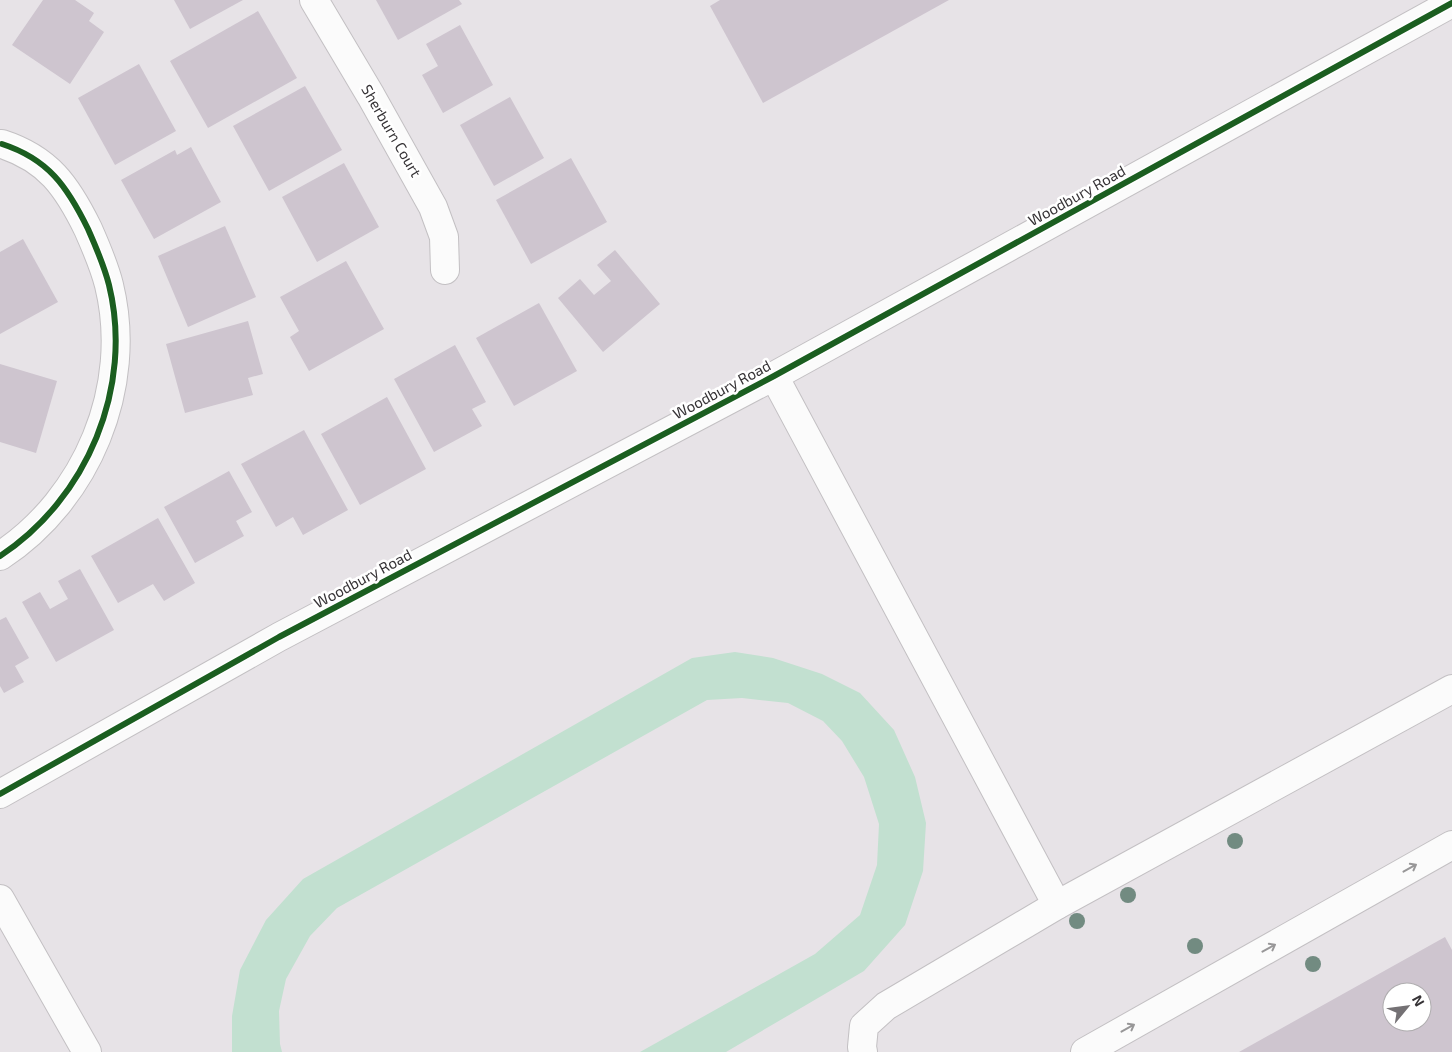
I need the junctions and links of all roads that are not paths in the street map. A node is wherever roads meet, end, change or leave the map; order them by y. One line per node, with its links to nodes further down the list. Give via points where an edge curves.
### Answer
1 (314, 0): 4 (street, Sherburn Court, via 433,207 444,237)
2 (1452, 3): 5 (street, Woodbury Road)
3 (2, 144): 6 (street, via 34,158 49,170 75,205 103,264 116,337 111,390 84,465 71,488 46,517)
4 (445, 270)
5 (774, 376): 8 (street, Woodbury Road, via 280,637); 11 (street)
6 (0, 556)
7 (1452, 689): 11 (street)
8 (0, 794)
9 (1452, 845): 14 (street, one-way to 9)
10 (0, 899): 12 (street)
11 (1057, 905): 13 (street, via 886,1006 864,1026)
12 (87, 1052)
13 (864, 1052)
14 (1085, 1052)

